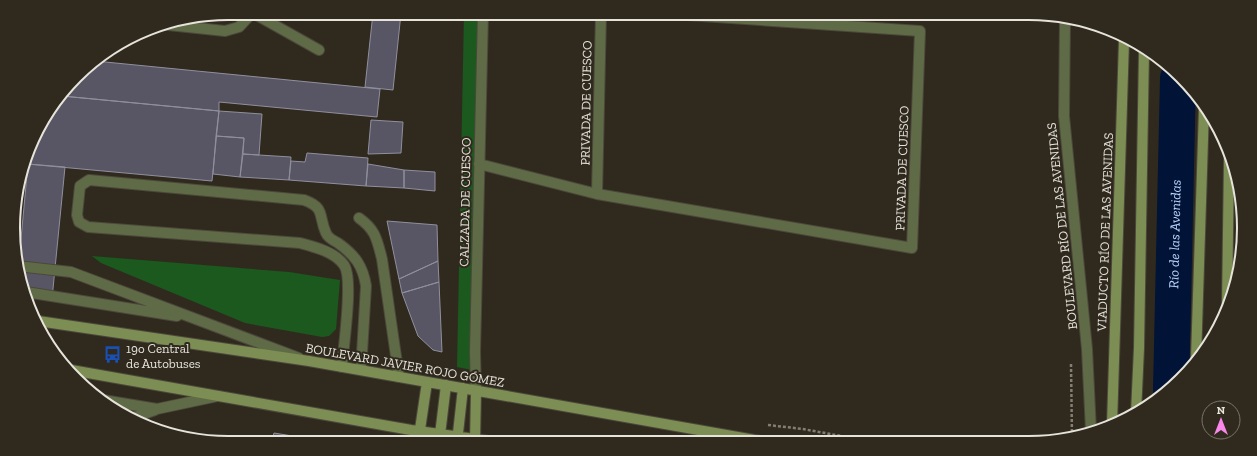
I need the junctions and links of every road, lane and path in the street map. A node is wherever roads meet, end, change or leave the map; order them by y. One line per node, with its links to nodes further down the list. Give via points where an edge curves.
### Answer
1 (245, 20): 7 (street, via 238,27 225,31)
2 (265, 20): 9 (street)
3 (483, 20): 12 (street, CALZADA DE CUESCO)
4 (601, 20): 14 (street, PRIVADA DE CUESCO)
5 (760, 20): 14 (street, PRIVADA DE CUESCO, via 920,31 912,248)
6 (1065, 23): 37 (street, BOULEVARD RÍO DE LAS AVENIDAS, via 1064,116 1087,349)
7 (178, 26)
8 (1124, 43): 36 (main road, VIADUCTO RÍO DE LAS AVENIDAS)
9 (319, 50)
10 (1144, 54): 33 (main road)
11 (1204, 115): 21 (main road)
12 (479, 164): 14 (street, PRIVADA DE CUESCO); 30 (street, CALZADA DE CUESCO)
13 (1229, 170): 17 (main road)
14 (597, 194)
15 (360, 218): 26 (street, via 370,226 378,241)
16 (24, 267): 19 (street, via 71,272)
17 (1227, 291)
18 (30, 293): 19 (street)
19 (201, 320): 22 (street)
20 (42, 322): 22 (main road, BOULEVARD JAVIER ROJO GÓMEZ)
21 (1196, 352)
22 (309, 361): 23 (main road, BOULEVARD JAVIER ROJO GÓMEZ)
23 (342, 367): 24 (main road, BOULEVARD JAVIER ROJO GÓMEZ); 24 (street, via 348,286 344,265 334,256 300,243 88,227 79,222 77,215 80,186 89,180 304,200 315,204 322,213 326,234 358,260 364,273 366,286)
24 (361, 370): 26 (main road, BOULEVARD JAVIER ROJO GÓMEZ)
25 (78, 371): 31 (main road)
26 (399, 377): 27 (main road, BOULEVARD JAVIER ROJO GÓMEZ)
27 (427, 382): 28 (main road, BOULEVARD JAVIER ROJO GÓMEZ); 38 (main road)
28 (446, 385): 29 (main road, BOULEVARD JAVIER ROJO GÓMEZ); 41 (main road)
29 (463, 388): 30 (main road, BOULEVARD JAVIER ROJO GÓMEZ); 42 (main road)
30 (476, 391): 43 (main road); 44 (main road, BOULEVARD JAVIER ROJO GÓMEZ)
31 (218, 396): 34 (street); 38 (main road)
32 (113, 402): 34 (street)
33 (1136, 406)
34 (157, 409): 35 (street)
35 (138, 416)
36 (1112, 419)
37 (1091, 427)
38 (419, 431): 39 (main road); 40 (main road)
39 (419, 436)
40 (433, 436)
41 (439, 436)
42 (458, 436)
43 (475, 436)
44 (732, 436)

